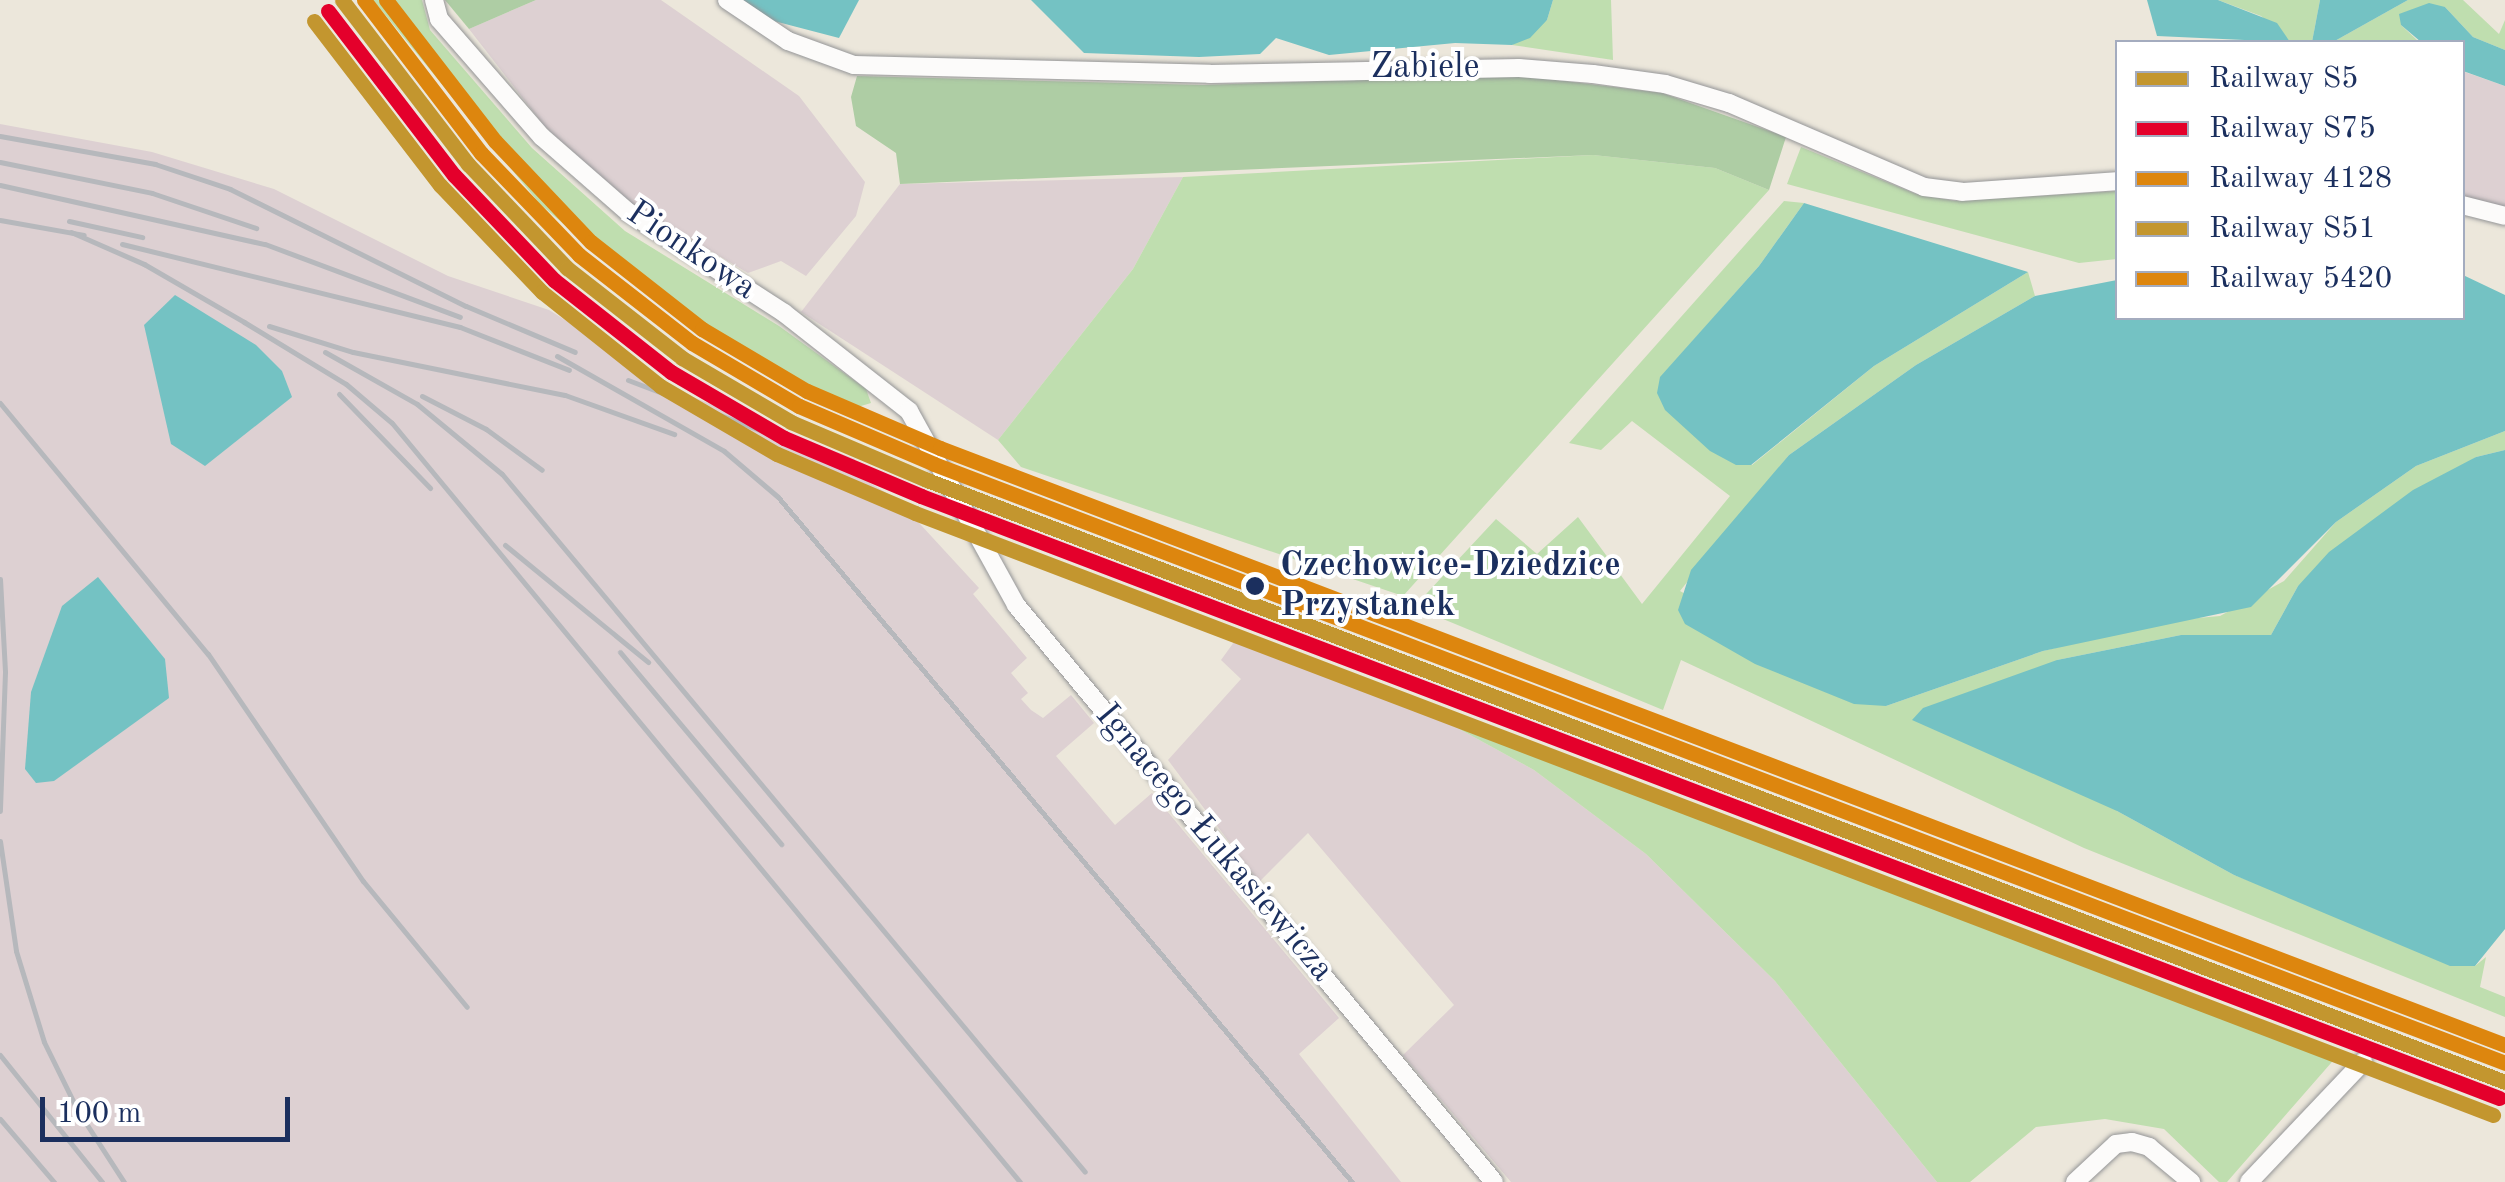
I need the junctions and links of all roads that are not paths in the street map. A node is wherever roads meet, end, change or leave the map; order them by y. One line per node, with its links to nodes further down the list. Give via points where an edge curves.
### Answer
1 (434, 0): 6 (street, Pionkowa, via 438,19 542,137 628,212 882,384 930,439)
2 (727, 0): 3 (street, Zabiele, via 788,40 854,65 1210,74 1518,68 1593,74 1665,84 1729,103 1924,187 1962,192)
3 (2115, 181)
4 (2465, 207): 5 (street)
5 (2505, 216)
6 (955, 490): 8 (street, Ignacego Łukasiewicza, via 1016,605)
7 (2363, 1062): 11 (street)
8 (1494, 1182)
9 (2076, 1182): 10 (street, via 2116,1144 2132,1142 2149,1147)
10 (2191, 1182)
11 (2249, 1182)

